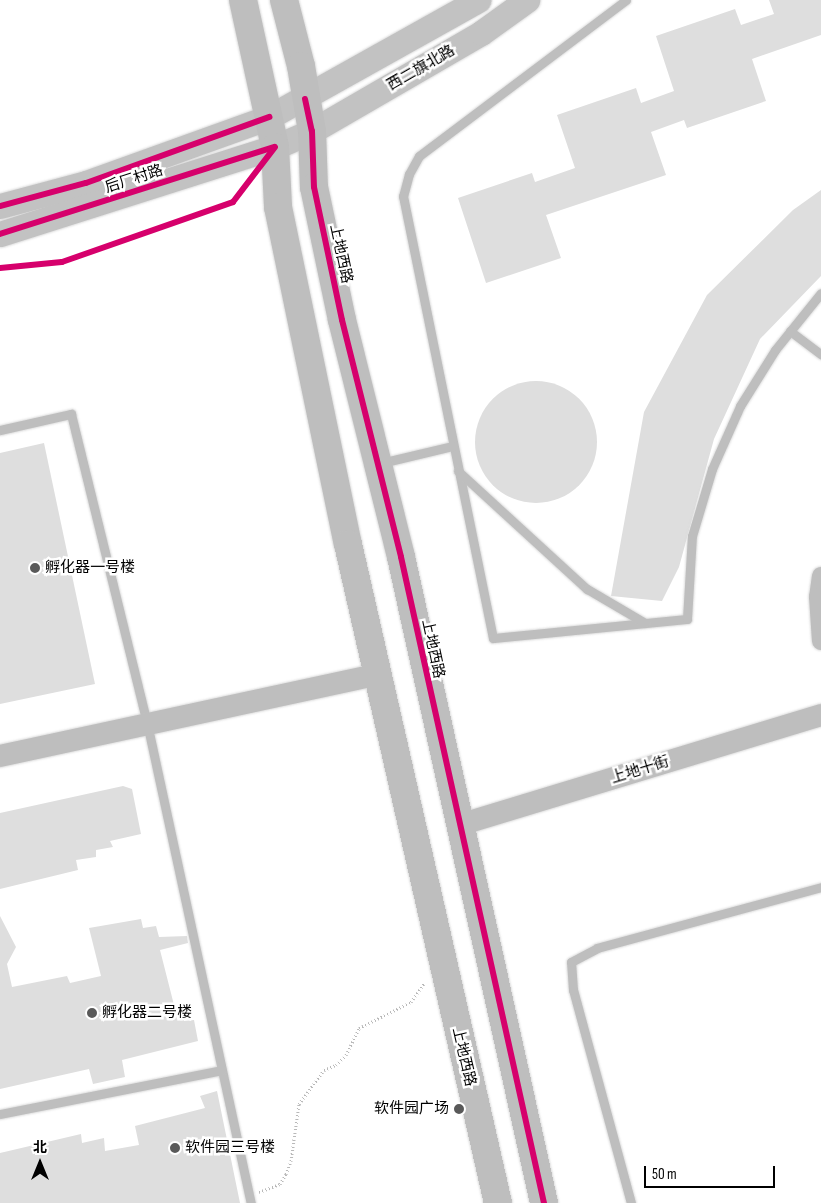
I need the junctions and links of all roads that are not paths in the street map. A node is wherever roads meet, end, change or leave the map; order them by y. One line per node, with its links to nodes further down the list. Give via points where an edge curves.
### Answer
1 (243, 0): 7 (main road, 上地西路)
2 (284, 0): 6 (main road, 上地西路, via 301,66)
3 (478, 0): 6 (main road, 西二旗北路)
4 (527, 0): 8 (main road, 西二旗北路, via 481,33)
5 (626, 0): 16 (lane, via 435,142 419,156 409,174 402,196 405,219)
6 (305, 99): 7 (main road, 西二旗北路); 8 (main road, 上地西路)
7 (269, 117): 9 (main road, 上地西路); 10 (main road, 后厂村路, via 86,183)
8 (312, 131): 9 (main road, 西二旗北路); 17 (main road, 上地西路, via 314,186)
9 (275, 147): 11 (main road, 后厂村路); 22 (main road, 上地西路, via 278,207)
10 (0, 206)
11 (0, 234)
12 (821, 293): 13 (lane)
13 (790, 331): 14 (lane); 20 (lane, via 740,406 712,469 692,536 687,619)
14 (821, 354)
15 (0, 430): 24 (lane, via 71,414)
16 (453, 446): 17 (lane); 18 (lane)
17 (376, 464): 26 (main road, 上地西路, via 401,557)
18 (458, 471): 20 (lane, via 587,589); 20 (lane, via 493,638)
19 (821, 576): 21 (street, via 818,597)
20 (646, 623)
21 (821, 641)
22 (378, 674): 24 (street); 31 (main road, 上地西路)
23 (821, 715): 26 (street, 上地十街)
24 (147, 724): 25 (street); 28 (lane)
25 (0, 756)
26 (459, 825): 32 (main road, 上地西路)
27 (821, 887): 33 (lane, via 597,948 571,962 573,990)
28 (222, 1070): 29 (lane); 30 (lane)
29 (0, 1114)
30 (250, 1198)
31 (498, 1203)
32 (544, 1203)
33 (631, 1203)

